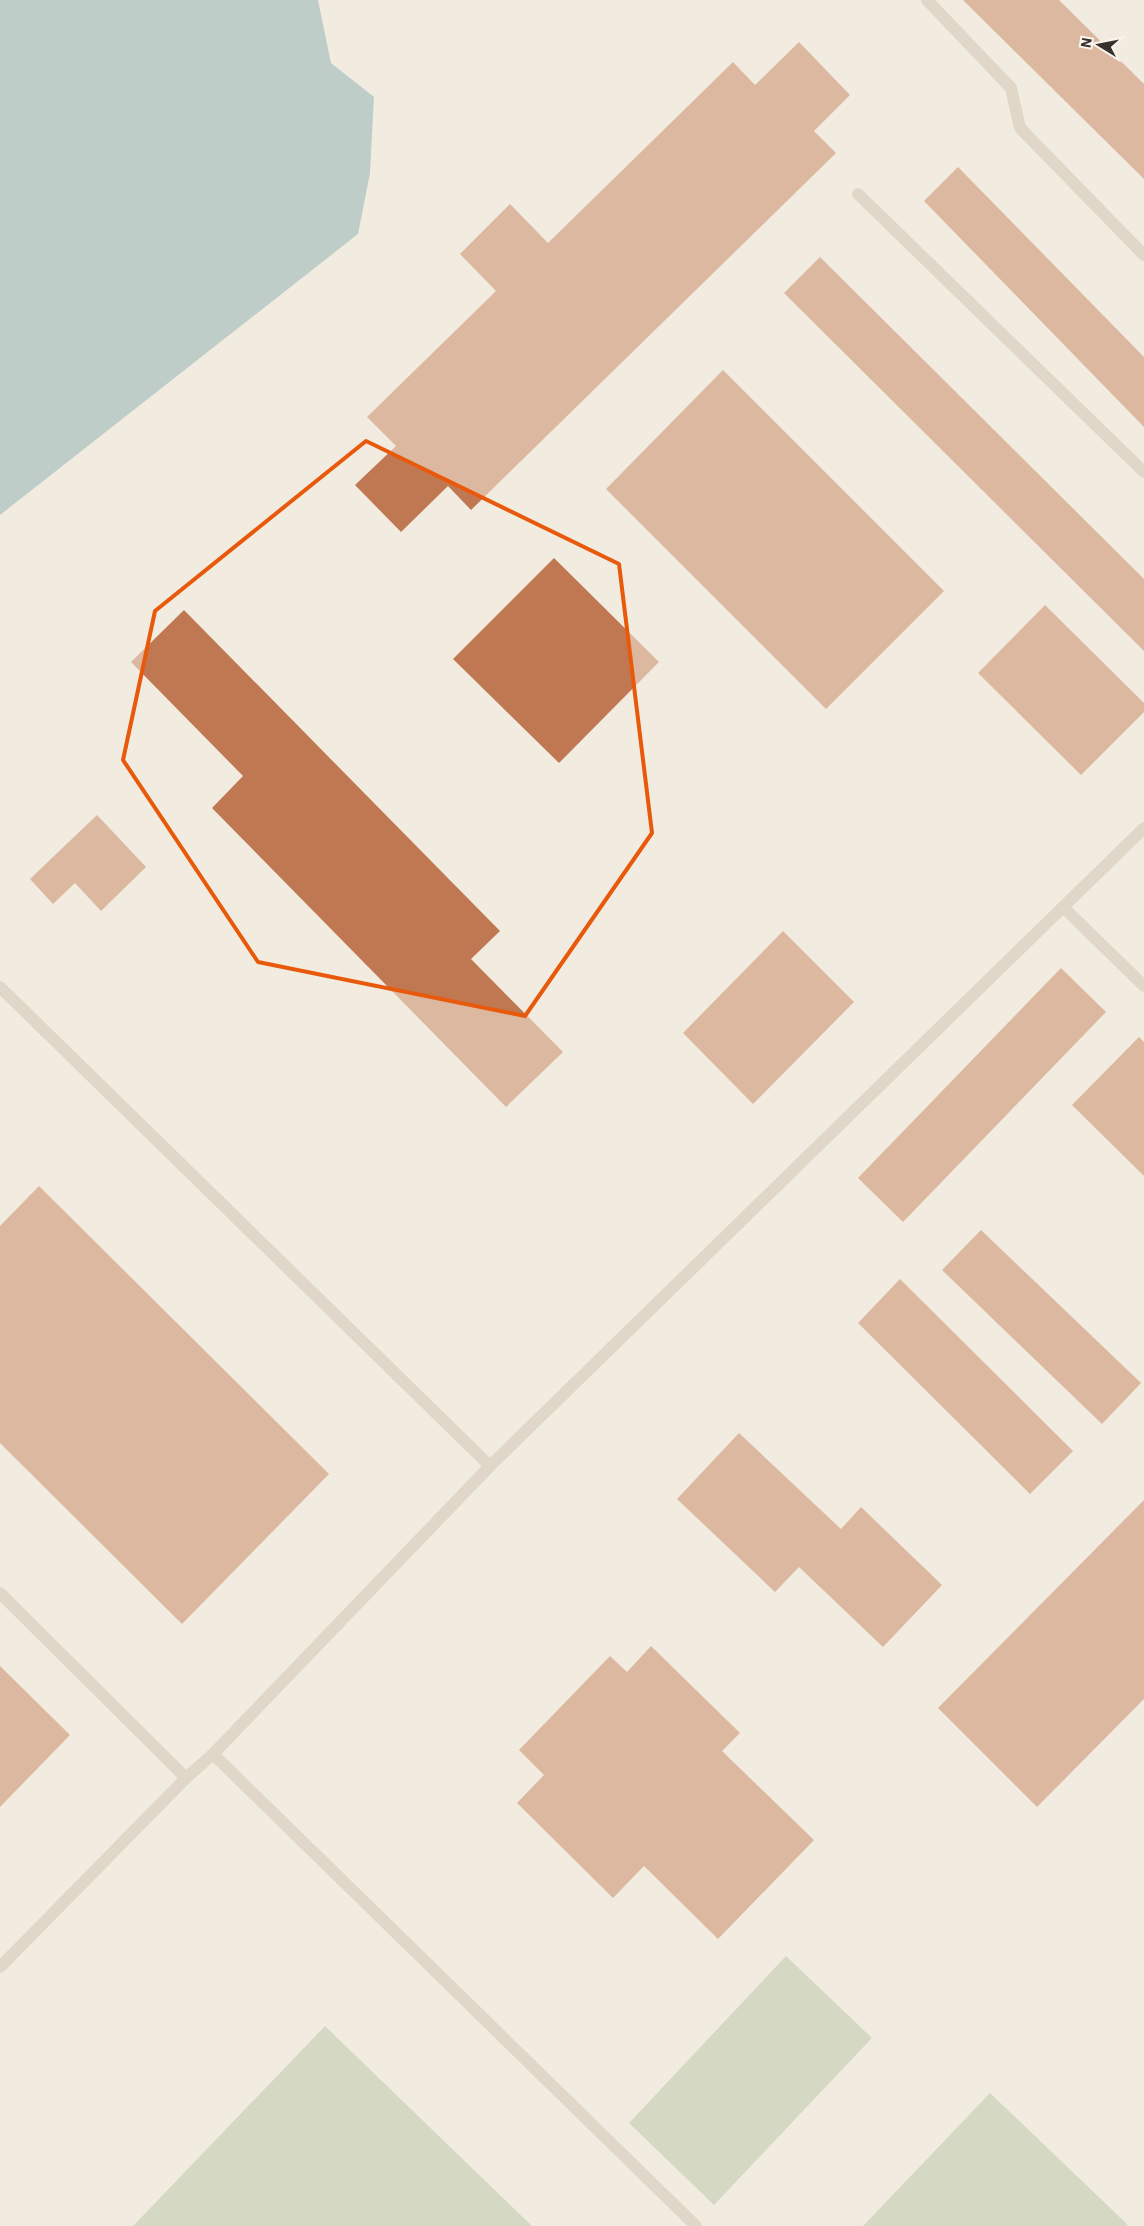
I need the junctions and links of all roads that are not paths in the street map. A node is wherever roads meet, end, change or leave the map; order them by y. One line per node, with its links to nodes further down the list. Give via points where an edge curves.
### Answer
1 (927, 0): 3 (lane, via 1011,88 1020,128)
2 (858, 194): 4 (lane)
3 (1144, 255)
4 (1144, 472)
5 (1144, 828): 6 (lane)
6 (1063, 907): 7 (lane); 9 (lane)
7 (1144, 986)
8 (0, 987): 9 (lane)
9 (490, 1466): 11 (lane)
10 (0, 1593): 12 (lane)
11 (213, 1754): 12 (lane); 14 (lane)
12 (186, 1778): 13 (lane)
13 (2, 1961)
14 (696, 2226)

